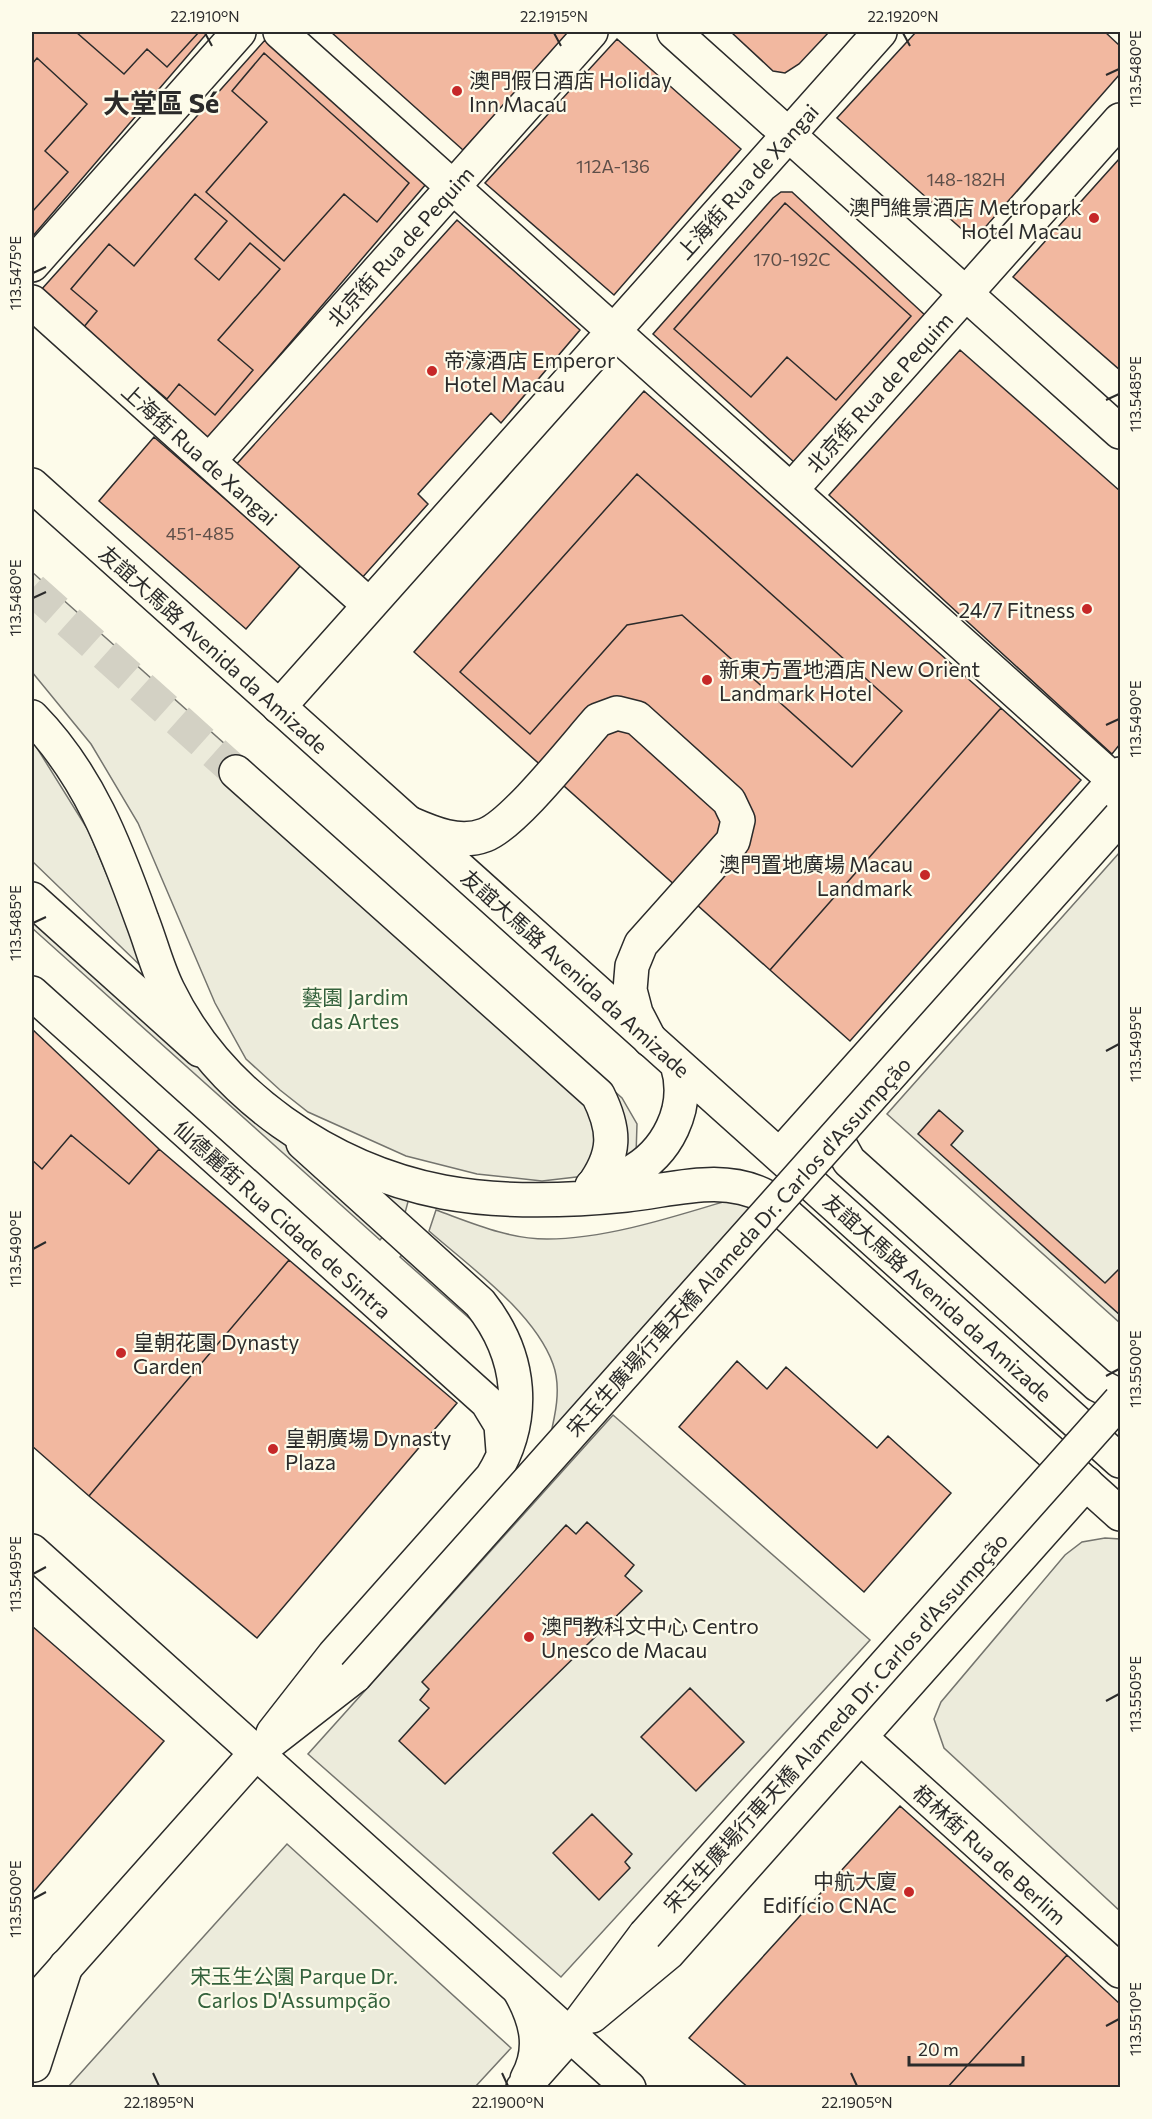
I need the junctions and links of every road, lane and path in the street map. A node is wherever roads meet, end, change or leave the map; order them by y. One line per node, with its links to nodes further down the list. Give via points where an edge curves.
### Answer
1 (239, 32): 9 (street)
2 (280, 32): 8 (street)
3 (591, 32): 8 (street, 北京街 Rua de Pequim)
4 (674, 32): 7 (street, 北京街 Rua de Pequim)
5 (880, 32): 7 (street, 上海街 Rua de Xangai)
6 (1120, 120): 10 (street, 北京街 Rua de Pequim)
7 (789, 134): 10 (street, 北京街 Rua de Pequim); 12 (street, 上海街 Rua de Xangai)
8 (453, 187): 12 (street); 14 (street, 北京街 Rua de Pequim)
9 (32, 265)
10 (966, 293): 13 (street, 北京街 Rua de Pequim); 16 (street, 北京街 Rua de Pequim)
11 (32, 302): 14 (street, 上海街 Rua de Xangai)
12 (614, 331): 16 (street); 17 (street, 上海街 Rua de Xangai)
13 (1119, 426)
14 (209, 461): 17 (street, 上海街 Rua de Xangai)
15 (32, 485): 18 (street, 友誼大馬路 Avenida da Amizade)
16 (791, 490): 21 (street)
17 (369, 605): 18 (street, 上海街 Rua de Xangai)
18 (279, 707): 23 (street, 友誼大馬路 Avenida da Amizade)
19 (32, 717): 29 (street, via 62,751 112,837 167,989 200,1040)
20 (236, 772): 32 (street, via 598,1095 612,1134 610,1153)
21 (1117, 777): 28 (street)
22 (1120, 817): 42 (street, 宋玉生廣場行車天橋 Alameda Dr. Carlos d'Assumpção, bridge, via 355,1676)
23 (409, 823): 26 (street, 友誼大馬路 Avenida da Amizade); 26 (street, via 460,839 484,835 506,823 598,720 617,713 637,718 721,794 738,820 733,841 641,944 632,966 630,990)
24 (32, 899): 29 (street)
25 (32, 993): 37 (street, 仙德麗街 Rua Cidade de Sintra, via 487,1402 503,1434)
26 (650, 1040): 27 (street, 友誼大馬路 Avenida da Amizade)
27 (677, 1064): 31 (street, 友誼大馬路 Avenida da Amizade); 32 (street, via 680,1103 671,1133 662,1147 632,1172)
28 (846, 1081): 31 (street); 34 (street, via 836,1097 832,1117 838,1145 849,1161 1098,1385)
29 (241, 1088): 30 (street)
30 (266, 1110): 33 (street, via 320,1147 380,1174 444,1192); 37 (street, via 472,1294 494,1321 510,1353 517,1399 512,1434)
31 (780, 1155): 36 (street, 友誼大馬路 Avenida da Amizade)
32 (592, 1187): 33 (street, via 575,1193)
33 (509, 1198): 38 (street, 友誼大馬路 Avenida da Amizade, via 586,1198 725,1183 754,1190 781,1209)
34 (1120, 1396)
35 (1120, 1401): 47 (street, 宋玉生廣場行車天橋 Alameda Dr. Carlos d'Assumpção, bridge, via 645,1935)
36 (1118, 1453)
37 (498, 1467): 42 (street, via 334,1655)
38 (1086, 1483): 39 (street, 友誼大馬路 Avenida da Amizade); 41 (street)
39 (1120, 1514)
40 (32, 1551): 42 (street)
41 (860, 1737): 44 (street, 栢林街 Rua de Berlim); 47 (street, via 668,1953)
42 (256, 1753): 43 (street); 45 (street)
43 (66, 1966): 46 (street); 48 (street)
44 (1120, 1971)
45 (520, 1991): 47 (street); 49 (street, via 533,2014 538,2041 533,2068)
46 (32, 2005)
47 (570, 2035): 49 (street); 50 (street)
48 (34, 2064)
49 (522, 2088)
50 (629, 2088)

